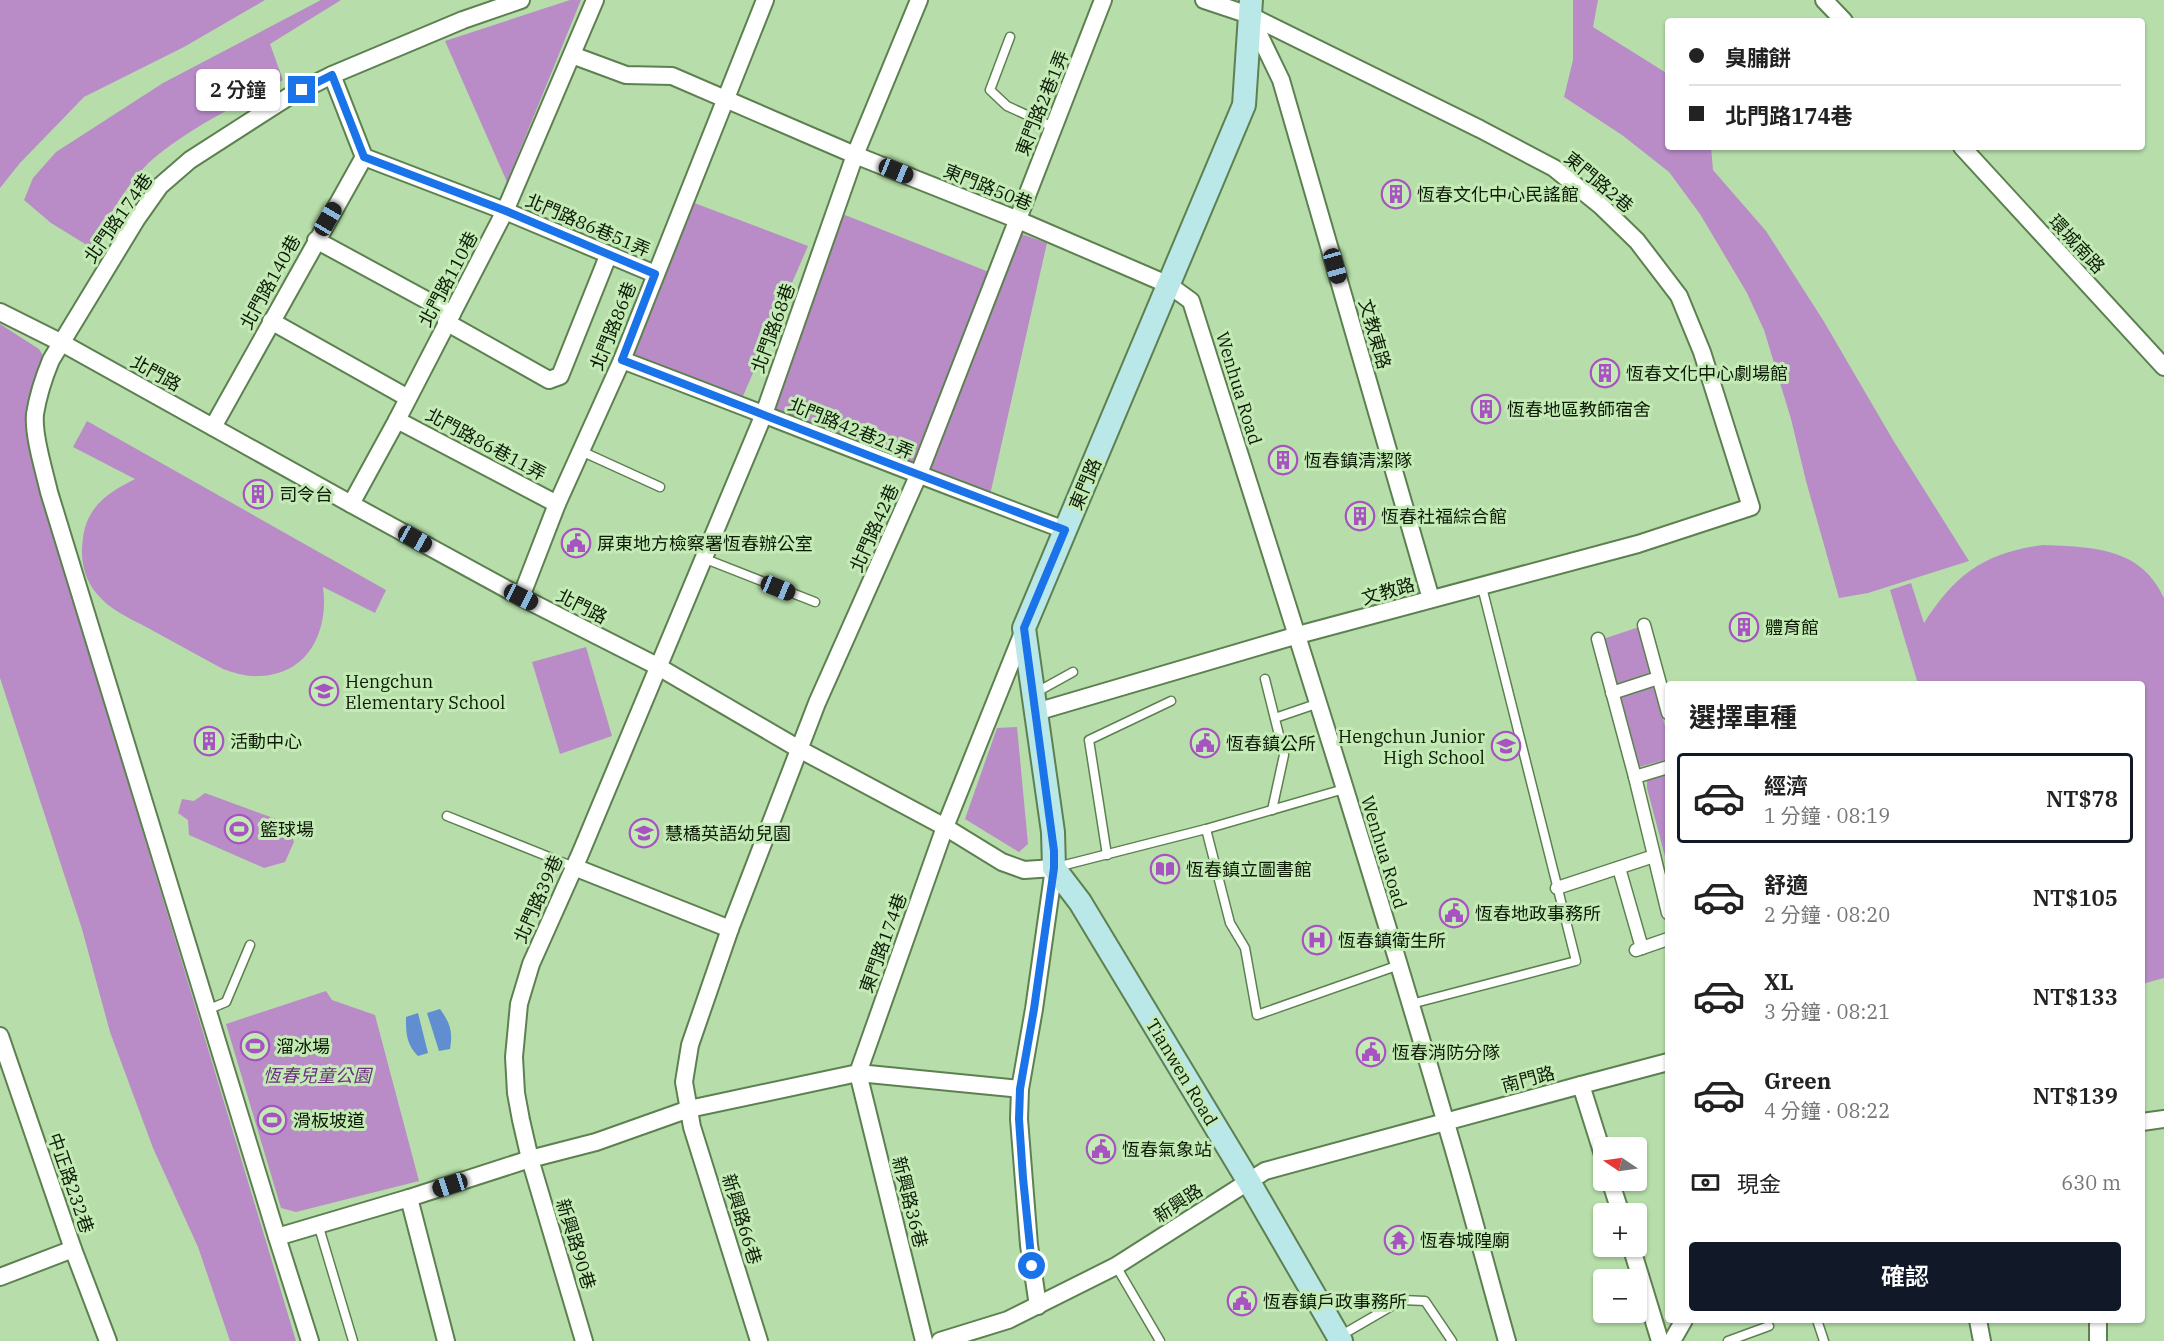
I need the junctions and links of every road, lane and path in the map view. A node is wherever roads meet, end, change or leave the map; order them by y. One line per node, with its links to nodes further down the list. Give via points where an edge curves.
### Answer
1 (521, 0): 12 (street, 北門路174巷)
2 (595, 0): 11 (street, 北門路110巷)
3 (765, 0): 13 (street, 北門路86巷)
4 (919, 0): 16 (street, 北門路68巷)
5 (1103, 0): 14 (street, 東門路2巷1弄)
6 (1204, 0): 8 (street, 東門路2巷)
7 (1824, 0): 9 (street)
8 (1250, 7): 23 (main road, 東門路, via 1244,105); 39 (street, 東門路2巷, via 1554,168 1623,227 1679,296 1702,352); 44 (street, 文教東路, via 1281,80)
9 (1841, 18)
10 (1010, 37): 14 (lane, via 990,90 1007,106)
11 (572, 55): 13 (street, 東門路50巷, via 626,75 672,76); 18 (street, 北門路110巷)
12 (332, 75): 17 (street); 27 (street, 北門路174巷, via 279,103 190,160 160,186)
13 (726, 99): 16 (street, 東門路50巷); 22 (street, 北門路86巷)
14 (1053, 127): 19 (street, 東門路2巷1弄)
15 (1965, 150): 29 (street, 環城南路)
16 (855, 155): 19 (street, 東門路50巷); 31 (street, 北門路68巷)
17 (364, 157): 18 (street, 北門路86巷51弄); 20 (street, 北門路140巷)
18 (506, 211): 21 (street, 北門路86巷51弄); 25 (street, 北門路110巷)
19 (1016, 219): 23 (street, 東門路50巷); 35 (street, 北門路42巷)
20 (316, 240): 25 (street); 26 (street, 北門路140巷)
21 (608, 256): 22 (street, 北門路86巷51弄); 25 (street, via 560,376 549,380)
22 (655, 274): 28 (street, 北門路86巷)
23 (1169, 285): 40 (main road, 東門路); 48 (street, Wenhua Road, via 1191,301)
24 (0, 312): 27 (street, 北門路)
25 (449, 318): 30 (street, 北門路110巷)
26 (271, 321): 30 (street); 33 (street, 北門路140巷)
27 (62, 343): 33 (street, 北門路); 80 (street, 北門路174巷, via 42,382 35,416 39,453)
28 (622, 360): 31 (street, 北門路42巷21弄); 34 (street, 北門路86巷)
29 (2164, 367)
30 (408, 398): 32 (street, 北門路110巷)
31 (764, 414): 35 (street, 北門路42巷21弄); 41 (street, 北門路68巷)
32 (397, 420): 37 (street, 北門路110巷); 38 (street, 北門路86巷11弄)
33 (213, 427): 37 (street, 北門路)
34 (581, 451): 36 (lane); 38 (street, 北門路86巷)
35 (918, 476): 40 (street, 北門路42巷21弄); 60 (street, 北門路42巷)
36 (660, 486)
37 (351, 504): 43 (street, 北門路)
38 (557, 504): 43 (street, 北門路86巷)
39 (1750, 507): 42 (street, 文教路, via 1638,544)
40 (1065, 530): 47 (main road, 東門路)
41 (703, 558): 45 (lane); 50 (street, 北門路68巷)
42 (1482, 587): 44 (street, 文教路); 73 (lane)
43 (521, 597): 50 (street, 北門路)
44 (1431, 599): 48 (street, 文教路)
45 (815, 602)
46 (1644, 625): 52 (street)
47 (1024, 628): 57 (main road); 66 (street, 東門路174巷)
48 (1298, 635): 57 (street, 文教路); 58 (street, Wenhua Road)
49 (1598, 639): 54 (street)
50 (657, 666): 60 (street, 北門路); 70 (street, 北門路39巷)
51 (1073, 672): 57 (lane)
52 (1658, 678): 54 (street); 56 (street)
53 (1265, 679): 59 (lane)
54 (1612, 693): 62 (street)
55 (1171, 701): 68 (lane, via 1089,740)
56 (1665, 702)
57 (1035, 703): 71 (main road, via 1053,832)
58 (1319, 703): 59 (lane); 63 (street, Wenhua Road)
59 (1275, 718): 64 (lane, via 1284,754)
60 (799, 749): 66 (street, 北門路); 75 (street)
61 (1665, 768): 62 (street)
62 (1635, 777): 69 (street)
63 (1344, 789): 64 (lane); 78 (street, Wenhua Road)
64 (1272, 810): 67 (lane)
65 (447, 816): 70 (lane)
66 (945, 827): 71 (street, 北門路, via 1013,868); 83 (street, 東門路174巷)
67 (1206, 829): 68 (lane); 78 (lane, via 1230,923 1245,948 1257,1015)
68 (1107, 855): 71 (lane)
69 (1654, 856): 72 (street); 74 (street)
70 (574, 867): 75 (street); 91 (street, 北門路39巷, via 531,963 519,1004 515,1081)
71 (1054, 868): 85 (street); 92 (main road, Tianwen Road, via 1080,902)
72 (1619, 868): 73 (street); 76 (street, via 1638,949)
73 (1557, 888): 79 (lane, via 1576,962)
74 (1665, 901)
75 (730, 929): 86 (street, via 690,1045 684,1082)
76 (1665, 940)
77 (250, 945): 80 (lane, via 226,1002)
78 (1399, 965): 79 (street, Wenhua Road)
79 (1411, 1004): 88 (street, Wenhua Road)
80 (207, 1010): 95 (street, 北門路174巷)
81 (0, 1036): 96 (street, 中正路232巷)
82 (1665, 1063): 84 (street)
83 (858, 1073): 85 (street); 86 (street); 113 (street, 新興路36巷)
84 (1581, 1086): 88 (street, 南門路); 90 (street, 南門路)
85 (1020, 1089): 100 (street, via 1023,1178)
86 (689, 1109): 91 (street, via 596,1142); 112 (street, 新興路66巷)
87 (2164, 1119): 89 (street)
88 (1446, 1121): 92 (street, 新興路, via 1265,1171); 117 (street, Wenhua Road)
89 (2145, 1122)
90 (1597, 1137)
91 (530, 1159): 93 (street); 111 (street, 新興路90巷)
92 (1249, 1182): 98 (street, 新興路); 106 (main road, Tianwen Road)
93 (410, 1198): 94 (street); 110 (street)
94 (318, 1224): 95 (street); 109 (lane)
95 (277, 1237): 108 (street, 北門路174巷)
96 (73, 1249): 99 (street); 107 (street, 中正路232巷)
97 (1634, 1257): 118 (street)
98 (1116, 1266): 100 (street, 新興路); 115 (lane)
99 (0, 1277)
100 (1038, 1306): 114 (street, 新興路, via 1008,1320)
101 (1682, 1323): 119 (street)
102 (1818, 1323): 121 (lane)
103 (1979, 1323): 122 (street)
104 (2097, 1323): 123 (street)
105 (1769, 1326): 120 (lane)
106 (1340, 1339): 116 (lane, via 1402,1300 1425,1301)
107 (108, 1341)
108 (310, 1341)
109 (353, 1341)
110 (446, 1341)
111 (584, 1341)
112 (759, 1341)
113 (924, 1341)
114 (940, 1341)
115 (1160, 1341)
116 (1452, 1341)
117 (1507, 1341)
118 (1660, 1341)
119 (1672, 1341)
120 (1728, 1341)
121 (1824, 1341)
122 (1982, 1341)
123 (2098, 1341)

